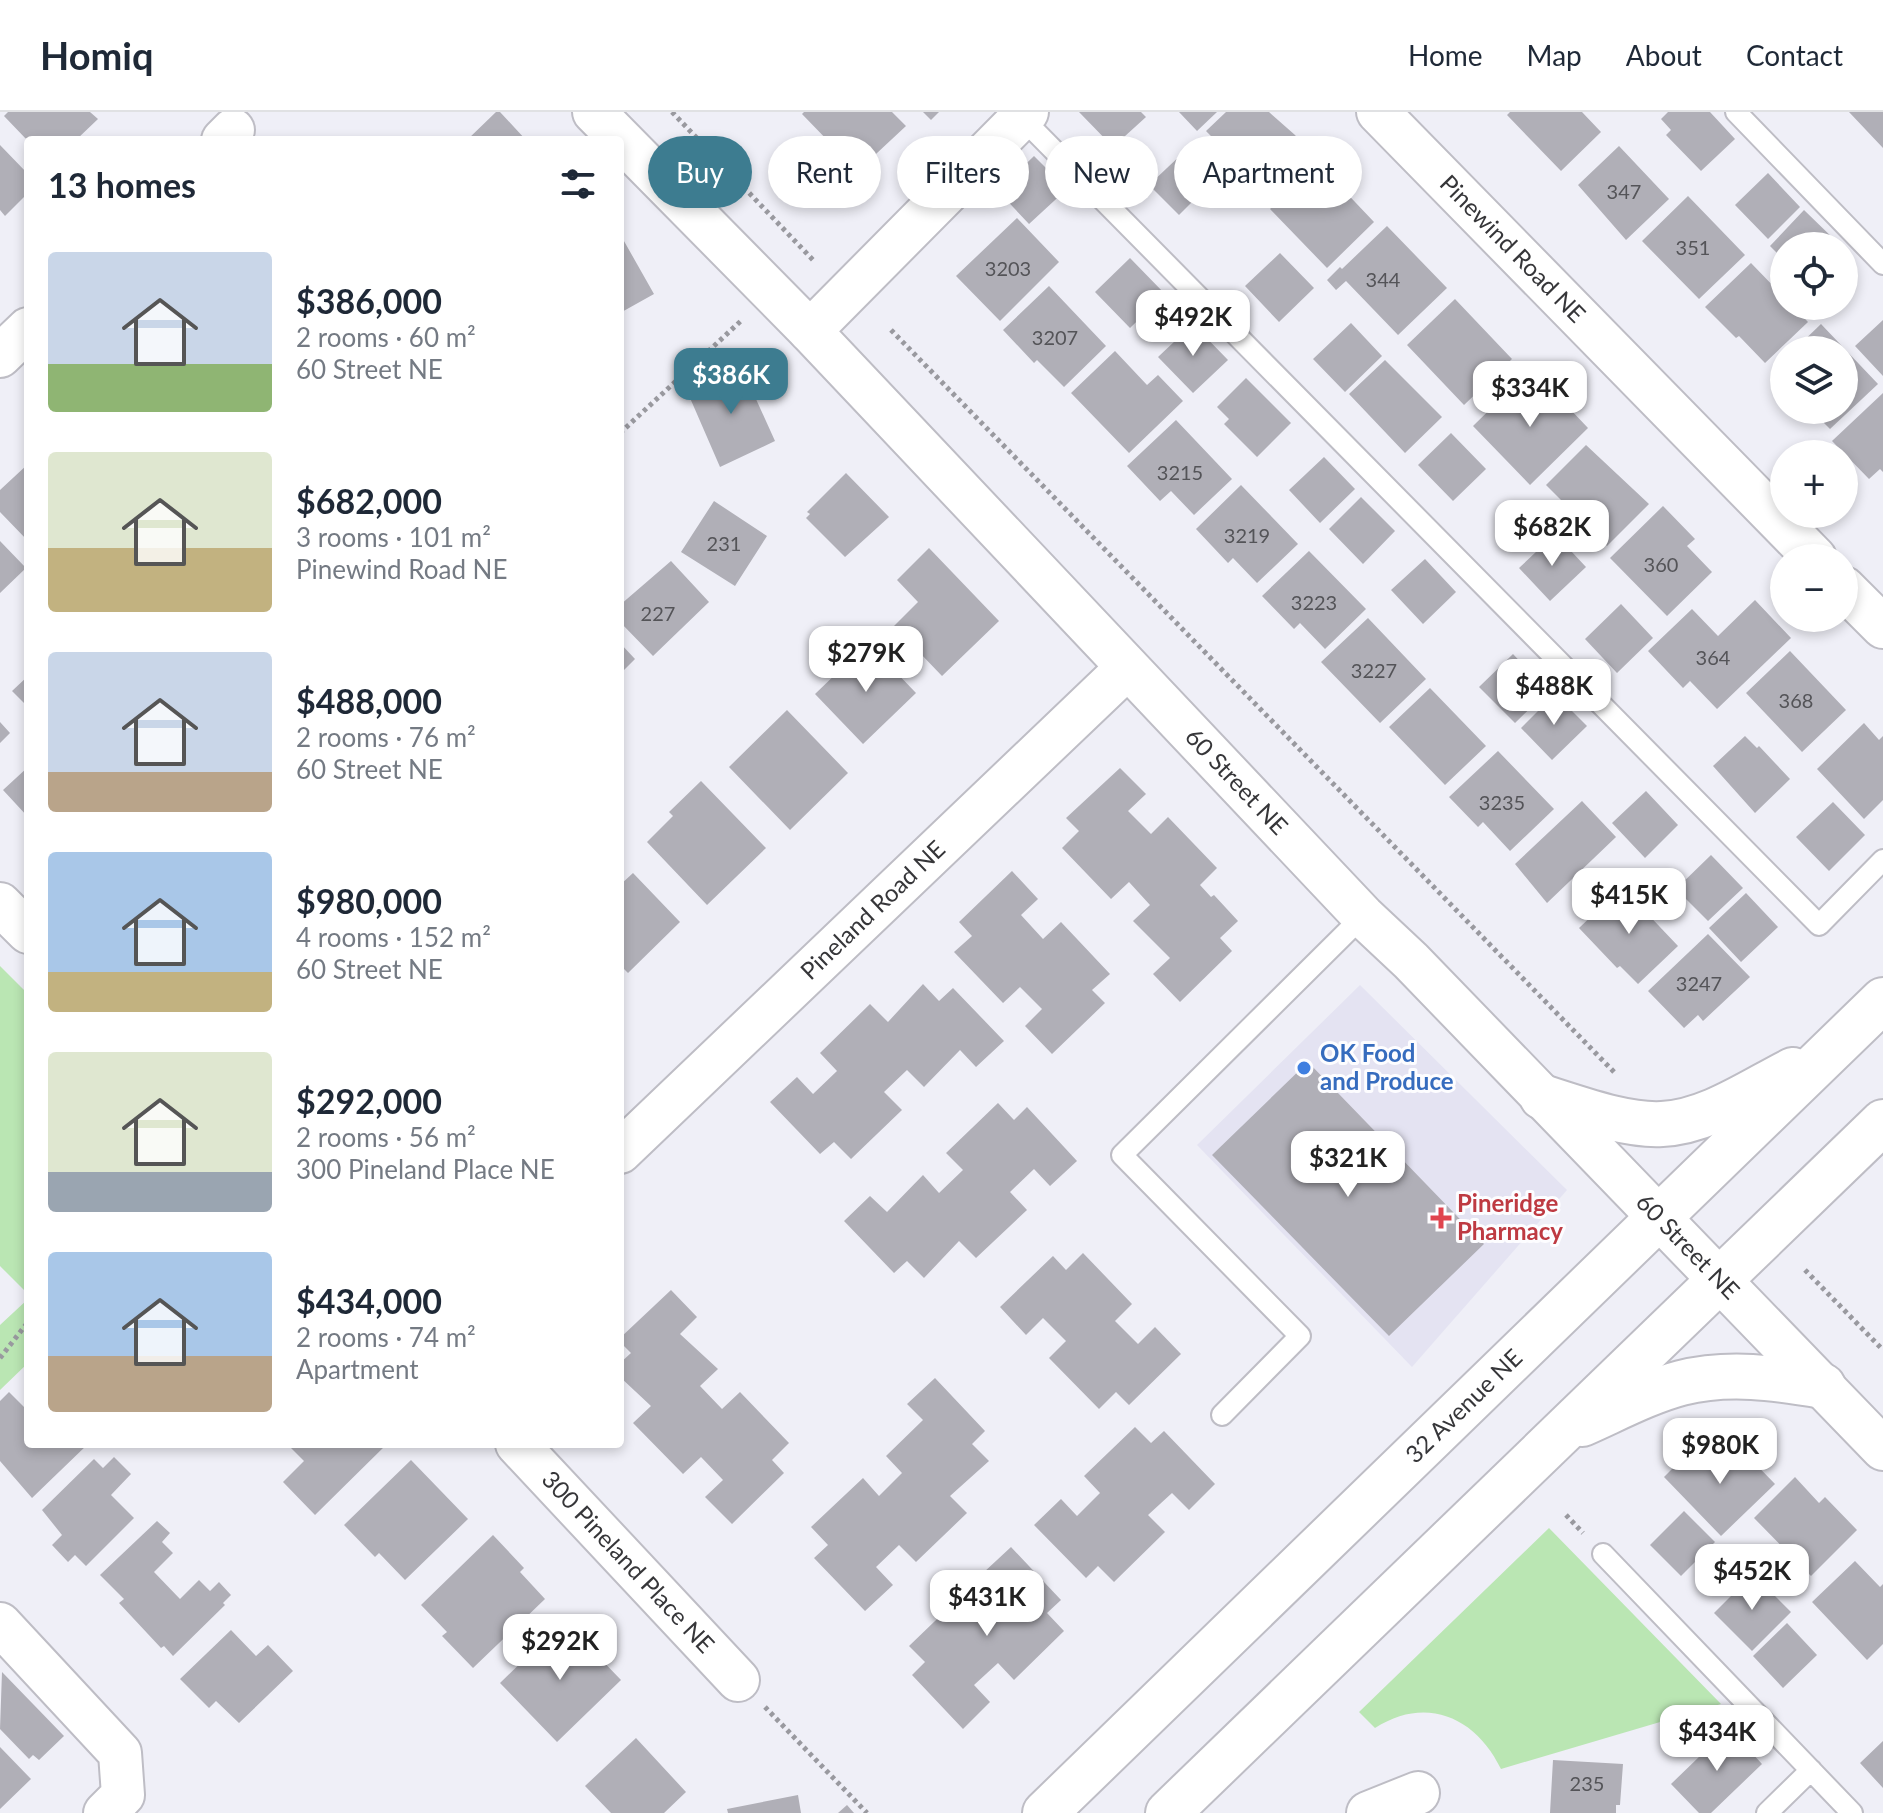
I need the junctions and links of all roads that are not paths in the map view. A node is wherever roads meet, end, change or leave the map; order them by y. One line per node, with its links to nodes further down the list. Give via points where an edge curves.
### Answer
1 (594, 112): 5 (street, 60 Street NE)
2 (1378, 112): 11 (street, Pinewind Road NE)
3 (1736, 112): 7 (lane)
4 (1022, 114): 8 (street); 15 (lane, via 1819,925)
5 (617, 136)
6 (624, 143): 8 (street, 60 Street NE)
7 (1883, 264)
8 (810, 331): 14 (street, 60 Street NE)
9 (24, 333): 10 (street)
10 (0, 356)
11 (1801, 544)
12 (1858, 602): 13 (street)
13 (1883, 627)
14 (1127, 668): 17 (street, 60 Street NE); 23 (street, Pineland Road NE)
15 (1883, 860)
16 (0, 904): 18 (street)
17 (1363, 916): 21 (street, 60 Street NE); 27 (lane, via 1122,1155 1300,1336)
18 (24, 928)
19 (1883, 1000): 20 (main road, 32 Avenue NE)
20 (1831, 1051): 21 (main road, via 1703,1115 1662,1124 1618,1119); 24 (main road, 32 Avenue NE)
21 (1542, 1097): 24 (street, 60 Street NE)
22 (1883, 1122): 25 (main road)
23 (624, 1148)
24 (1658, 1217): 25 (street, 60 Street NE); 37 (main road, 32 Avenue NE)
25 (1719, 1280): 26 (street, 60 Street NE); 28 (main road)
26 (1823, 1386): 28 (main road, via 1752,1376 1680,1384); 30 (street, 60 Street NE)
27 (1222, 1415)
28 (1562, 1432): 38 (main road)
29 (521, 1448): 33 (street, 300 Pineland Place NE)
30 (1883, 1449)
31 (1603, 1554): 34 (lane)
32 (0, 1624): 36 (street, via 120,1753 123,1795)
33 (738, 1680)
34 (1811, 1770): 40 (lane); 41 (lane)
35 (1418, 1793): 39 (street)
36 (105, 1813)
37 (1045, 1813)
38 (1168, 1813)
39 (1368, 1813)
40 (1767, 1813)
41 (1852, 1813)

